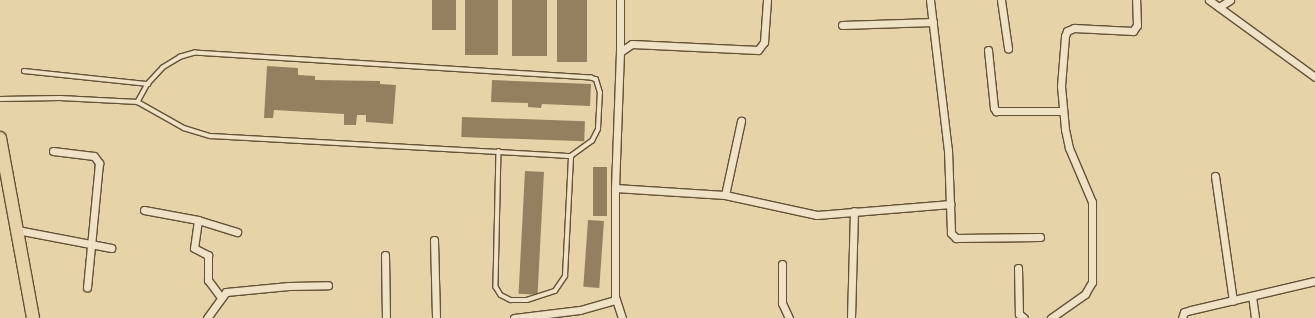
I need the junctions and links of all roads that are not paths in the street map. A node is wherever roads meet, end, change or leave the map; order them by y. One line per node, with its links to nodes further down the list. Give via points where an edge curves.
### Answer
1 (620, 0): 13 (street)
2 (767, 0): 13 (street, via 764,42 758,50 632,44)
3 (930, 0): 9 (street)
4 (1001, 0): 11 (street)
5 (1136, 0): 19 (street, via 1137,25 1132,31 1074,28 1067,31 1061,86)
6 (1209, 0): 8 (street)
7 (1230, 0): 8 (street)
8 (1219, 7): 15 (street)
9 (933, 22): 10 (street); 28 (street, via 948,150)
10 (842, 25)
11 (1008, 48)
12 (988, 50): 19 (street, via 996,111)
13 (620, 52): 26 (street)
14 (24, 71): 16 (lane)
15 (1315, 77)
16 (148, 84): 18 (lane); 24 (lane, via 163,68 195,53 591,78 599,85 598,129 592,141)
17 (0, 99): 18 (lane, via 60,98)
18 (138, 102): 22 (lane, via 184,128 211,136)
19 (1063, 111): 57 (street, via 1069,148 1092,202 1092,282 1084,294)
20 (740, 120): 27 (street)
21 (0, 138): 32 (main road)
22 (499, 151): 24 (lane); 24 (lane, via 496,287 501,295 511,300 543,297 562,285 565,276)
23 (53, 152): 36 (street, via 94,156 100,163)
24 (571, 156)
25 (1215, 176): 47 (street, via 1220,228)
26 (615, 188): 27 (street); 46 (street)
27 (725, 195): 30 (street, via 817,215)
28 (951, 204): 30 (street); 34 (street, via 951,233 956,238)
29 (144, 210): 31 (street)
30 (854, 211): 55 (street)
31 (198, 220): 33 (street); 45 (street, via 194,248 208,255 208,280)
32 (17, 230): 36 (street); 48 (main road)
33 (237, 232)
34 (1040, 237)
35 (434, 240): 51 (street)
36 (91, 244): 37 (street); 43 (street)
37 (111, 248)
38 (385, 255): 50 (street)
39 (782, 264): 54 (street, via 782,303)
40 (1018, 268): 56 (street, via 1019,314)
41 (1315, 281): 44 (street)
42 (328, 285): 45 (street, via 226,292)
43 (87, 287)
44 (1252, 296): 47 (street); 59 (street)
45 (221, 297): 49 (street)
46 (616, 300): 52 (street, via 580,310); 53 (street)
47 (1232, 301): 58 (street, via 1184,312)
48 (33, 318)
49 (207, 318)
50 (386, 318)
51 (436, 318)
52 (514, 318)
53 (622, 318)
54 (789, 318)
55 (851, 318)
56 (1024, 318)
57 (1051, 318)
58 (1182, 318)
59 (1255, 318)

